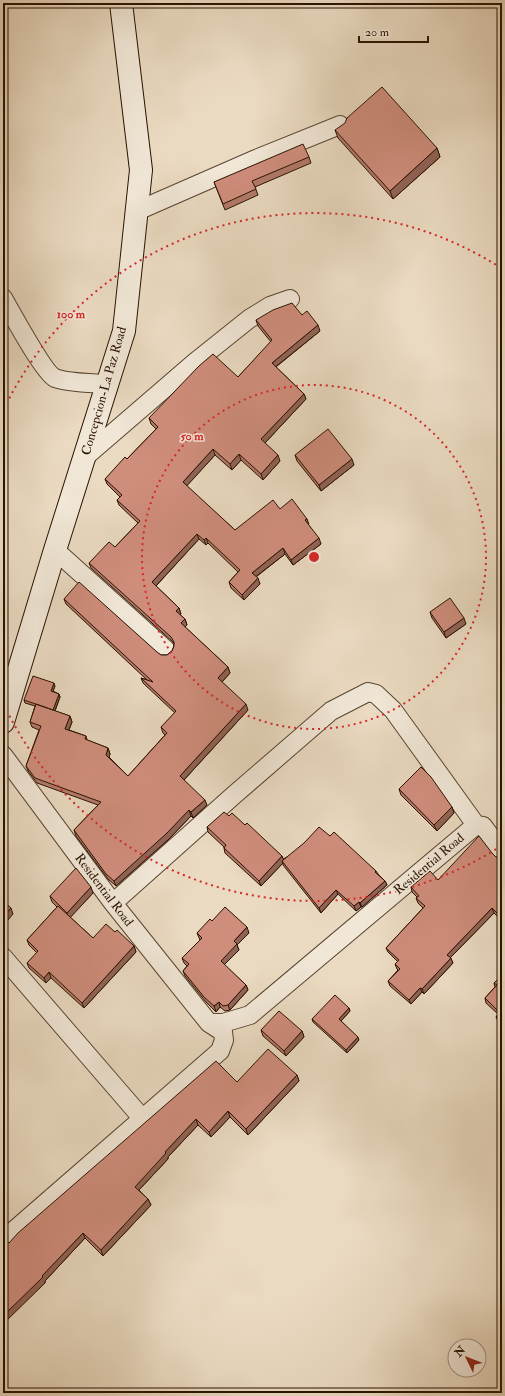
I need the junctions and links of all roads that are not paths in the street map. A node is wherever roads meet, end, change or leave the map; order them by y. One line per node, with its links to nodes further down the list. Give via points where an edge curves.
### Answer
1 (121, 3): 3 (main road, Concepcion-La Paz Road, via 141,170)
2 (340, 125): 3 (street)
3 (137, 210): 6 (main road, Concepcion-La Paz Road, via 124,331)
4 (3, 298): 6 (street, via 40,361 54,378)
5 (290, 299): 7 (street, via 270,306 249,319)
6 (107, 384): 7 (main road, Concepcion-La Paz Road)
7 (85, 457): 8 (main road, Concepcion-La Paz Road)
8 (55, 550): 9 (street); 10 (main road, Concepcion-La Paz Road)
9 (166, 650)
10 (3, 722)
11 (3, 754): 14 (street, Residential Road)
12 (476, 825): 13 (street, via 483,826); 14 (street, via 393,710 376,694 368,692 331,711); 16 (street, Residential Road, via 250,1015 228,1022)
13 (502, 852)
14 (113, 903): 16 (street, Residential Road)
15 (3, 957): 17 (street)
16 (209, 1023): 17 (street, Residential Road, via 222,1032 224,1040 220,1051)
17 (142, 1118): 18 (street, Residential Road)
18 (3, 1240)

